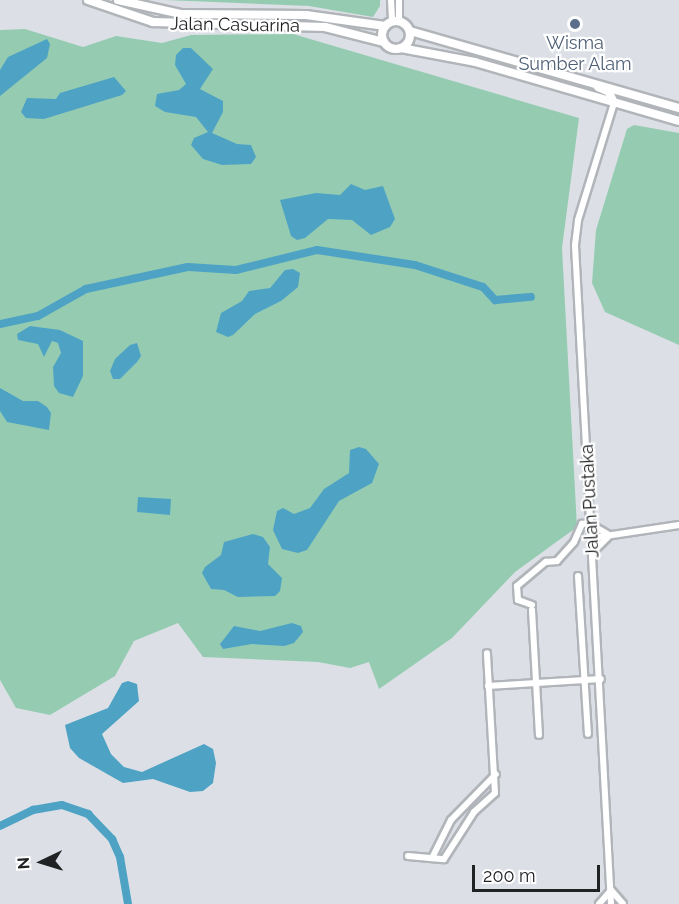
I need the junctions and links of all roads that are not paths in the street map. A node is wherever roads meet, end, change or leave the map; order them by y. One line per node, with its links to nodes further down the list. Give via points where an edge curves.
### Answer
1 (88, 0): 7 (main road, Jalan Casuarina, via 153,22 325,27)
2 (118, 0): 5 (main road, Jalan Casuarina, via 181,14 306,15)
3 (391, 0): 5 (street)
4 (399, 0): 5 (street)
5 (392, 23): 6 (main road); 7 (main road)
6 (410, 31): 8 (main road, via 408,42); 9 (main road)
7 (384, 42): 8 (main road, Jalan Casuarina)
8 (401, 48): 10 (main road, Jalan Casuarina, via 475,62)
9 (563, 74): 10 (main road, via 604,89); 11 (main road)
10 (614, 103): 12 (main road, Jalan Casuarina); 13 (street, Jalan Pustaka, via 578,220 575,245)
11 (679, 108)
12 (679, 121)
13 (592, 524): 15 (street); 16 (street, Jalan Pustaka); 22 (street, via 582,524 574,542 558,561 546,562 517,586 518,600 532,608)
14 (679, 525): 15 (street)
15 (611, 536): 16 (street); 17 (street)
16 (592, 538): 17 (street, Jalan Pustaka)
17 (593, 552): 20 (street, Jalan Pustaka)
18 (578, 576): 21 (street)
19 (487, 653): 23 (street)
20 (601, 679): 21 (street); 29 (street, Jalan Pustaka)
21 (584, 680): 22 (street); 24 (street)
22 (536, 684): 23 (street); 25 (street)
23 (488, 686): 26 (street)
24 (588, 734)
25 (539, 735)
26 (496, 774): 28 (street, via 451,820); 28 (street, via 495,794 474,812 444,859)
27 (408, 856): 28 (street)
28 (432, 858)
29 (610, 890): 30 (street); 31 (street, Jalan Pustaka); 32 (street)
30 (599, 904)
31 (611, 904)
32 (623, 904)

